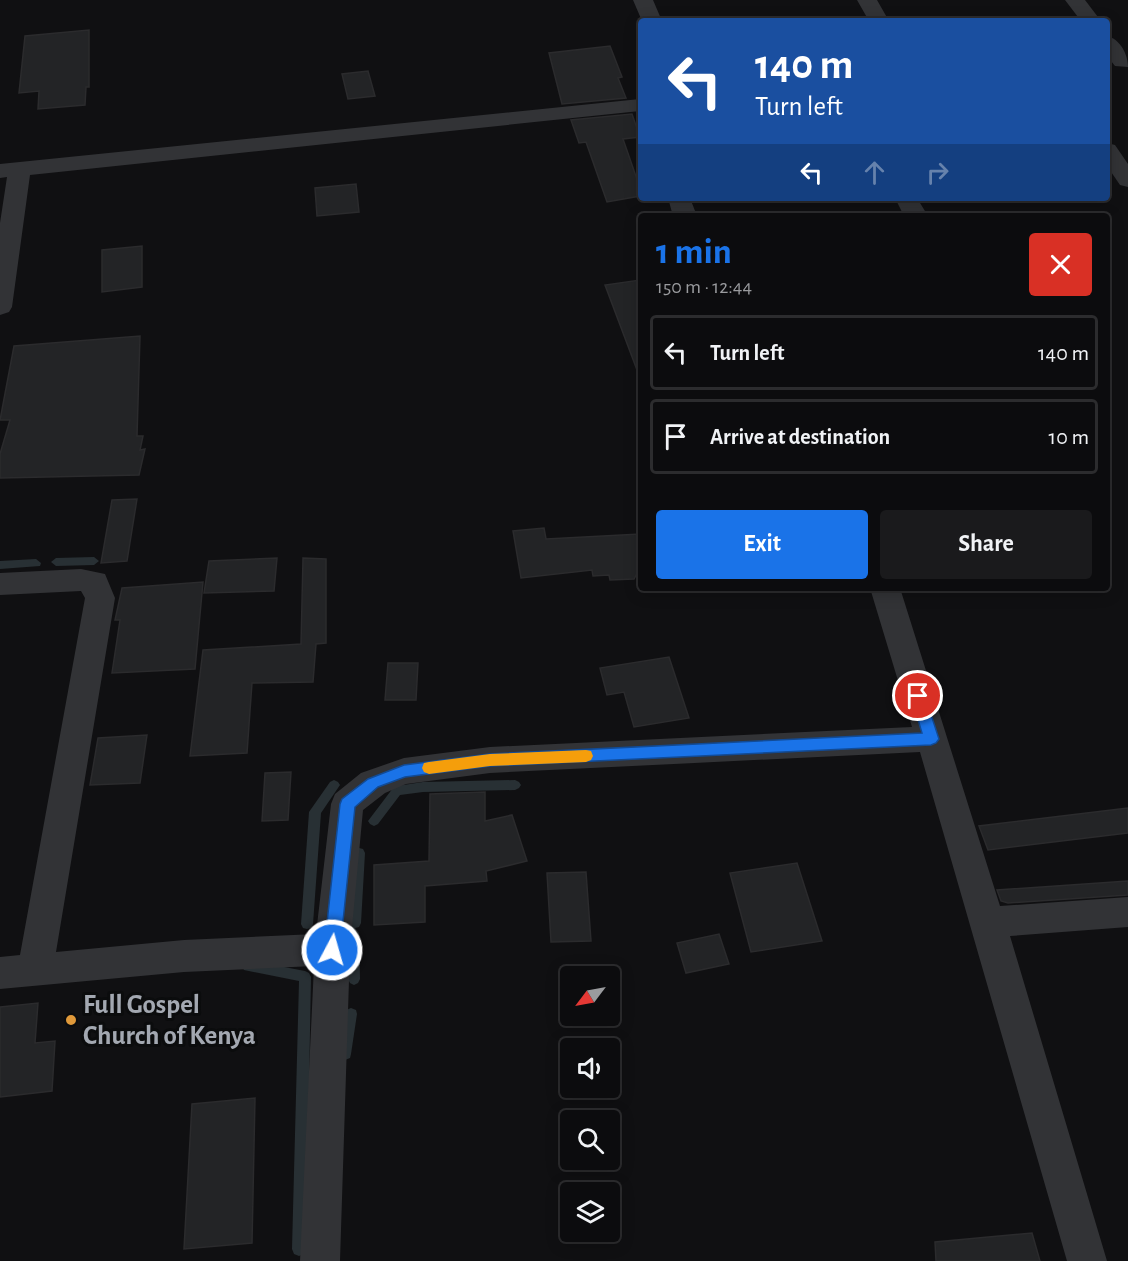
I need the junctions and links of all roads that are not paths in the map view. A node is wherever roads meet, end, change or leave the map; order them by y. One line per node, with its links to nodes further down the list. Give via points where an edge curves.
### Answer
1 (643, 0): 4 (street)
2 (867, 0): 5 (street)
3 (1075, 0): 6 (street)
4 (651, 18)
5 (877, 18)
6 (1089, 18)
7 (1110, 47): 8 (street)
8 (1119, 62)
9 (638, 105): 11 (street)
10 (1110, 154): 12 (street)
11 (10, 170): 13 (street)
12 (1128, 180)
13 (0, 308)
14 (0, 584): 20 (street, via 81,580 95,582 100,598)
15 (886, 591): 16 (street)
16 (931, 739): 18 (street); 19 (street, via 490,760 404,771 373,783 347,804)
17 (1128, 912): 18 (street)
18 (988, 922): 23 (street)
19 (332, 950): 20 (street, via 184,956); 22 (street)
20 (35, 970): 21 (street)
21 (0, 973)
22 (316, 1261)
23 (1087, 1261)

